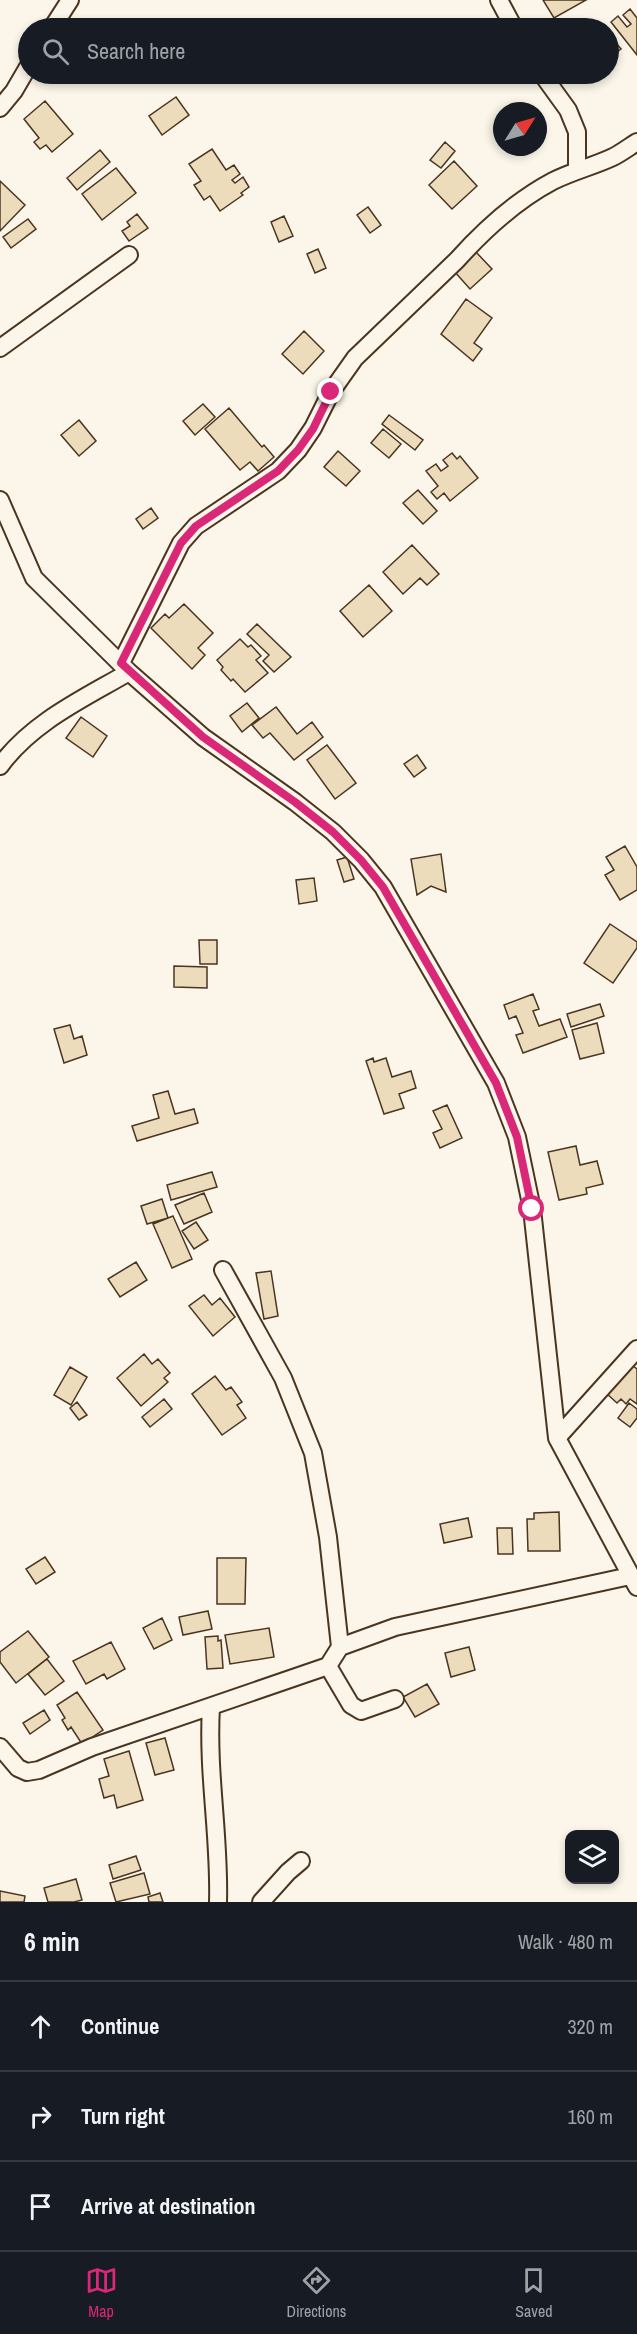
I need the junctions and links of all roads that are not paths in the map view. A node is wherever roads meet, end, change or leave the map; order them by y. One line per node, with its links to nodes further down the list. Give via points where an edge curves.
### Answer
1 (70, 0): 3 (street)
2 (499, 0): 4 (street)
3 (58, 18)
4 (509, 18)
5 (18, 84): 7 (street)
6 (549, 84): 9 (street, via 568,110 577,132)
7 (0, 108)
8 (637, 142): 9 (street, via 614,157)
9 (577, 170): 13 (street, via 520,201 473,243 355,358 331,392 313,429 278,471 196,526 181,543)
10 (129, 255): 11 (street)
11 (0, 348)
12 (0, 500): 13 (street, via 34,578)
13 (125, 668): 14 (street, via 52,717 12,750); 17 (street, via 203,737 318,820 361,860 383,887 496,1083 517,1137 532,1209)
14 (0, 766)
15 (223, 1270): 19 (street, via 283,1378 313,1453 328,1537)
16 (637, 1349): 17 (street)
17 (557, 1438): 18 (street)
18 (634, 1581): 19 (street, via 395,1627)
19 (340, 1647): 20 (street)
20 (328, 1666): 21 (street, via 351,1705 361,1711); 22 (street)
21 (395, 1699)
22 (211, 1707): 23 (street, via 92,1747 39,1770 27,1772 18,1768); 25 (street, via 209,1741 220,1874)
23 (0, 1747)
24 (301, 1861): 26 (street)
25 (218, 1902)
26 (261, 1902)

